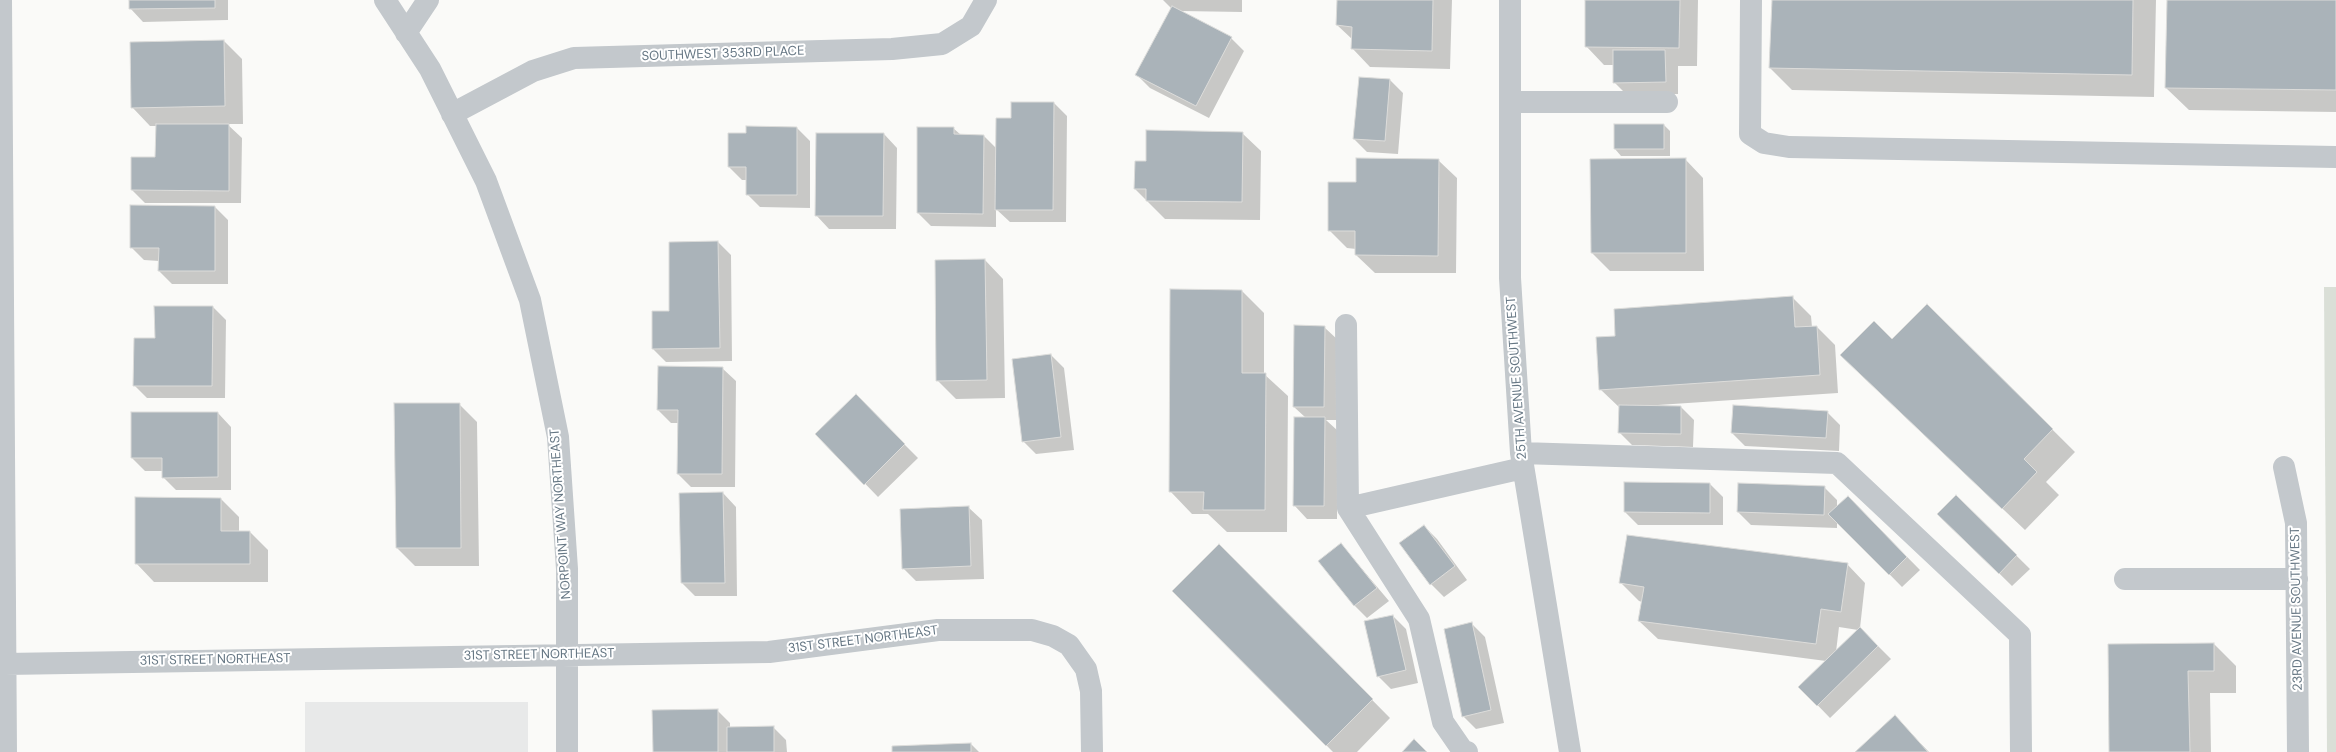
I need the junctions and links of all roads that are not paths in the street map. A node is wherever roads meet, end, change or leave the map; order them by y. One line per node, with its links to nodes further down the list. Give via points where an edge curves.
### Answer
1 (1, 0): 19 (street)
2 (385, 0): 7 (street, NORPOINT WAY NORTHEAST)
3 (428, 0): 7 (street)
4 (986, 0): 10 (street, SOUTHWEST 353RD PLACE, via 971,26 942,44 892,49 574,58 534,71)
5 (1510, 0): 8 (street, 25TH AVENUE SOUTHWEST)
6 (1751, 0): 11 (street, via 1750,134 1764,143 1789,148)
7 (406, 33): 10 (street, NORPOINT WAY NORTHEAST, via 430,69)
8 (1510, 102): 9 (street); 13 (street, 25TH AVENUE SOUTHWEST, via 1510,278)
9 (1667, 102)
10 (452, 114): 18 (street, NORPOINT WAY NORTHEAST, via 486,181 530,300 558,438 567,569)
11 (2336, 157)
12 (1346, 325): 15 (street)
13 (1522, 460): 15 (street); 24 (street, 25TH AVENUE SOUTHWEST); 25 (street, via 1837,463 2020,635)
14 (2284, 467): 17 (street, 23RD AVENUE SOUTHWEST, via 2296,523)
15 (1348, 508): 23 (street, via 1419,619 1443,722 1463,751)
16 (2126, 579): 17 (street)
17 (2297, 579): 26 (street, 23RD AVENUE SOUTHWEST)
18 (567, 654): 19 (street, 31ST STREET NORTHEAST); 21 (street, NORPOINT WAY NORTHEAST); 22 (street, 31ST STREET NORTHEAST, via 769,652 938,630 1032,630 1053,636 1069,645 1086,669 1091,692)
19 (5, 664): 20 (street)
20 (6, 752)
21 (567, 752)
22 (1092, 752)
23 (1467, 752)
24 (1570, 752)
25 (2021, 752)
26 (2298, 752)

